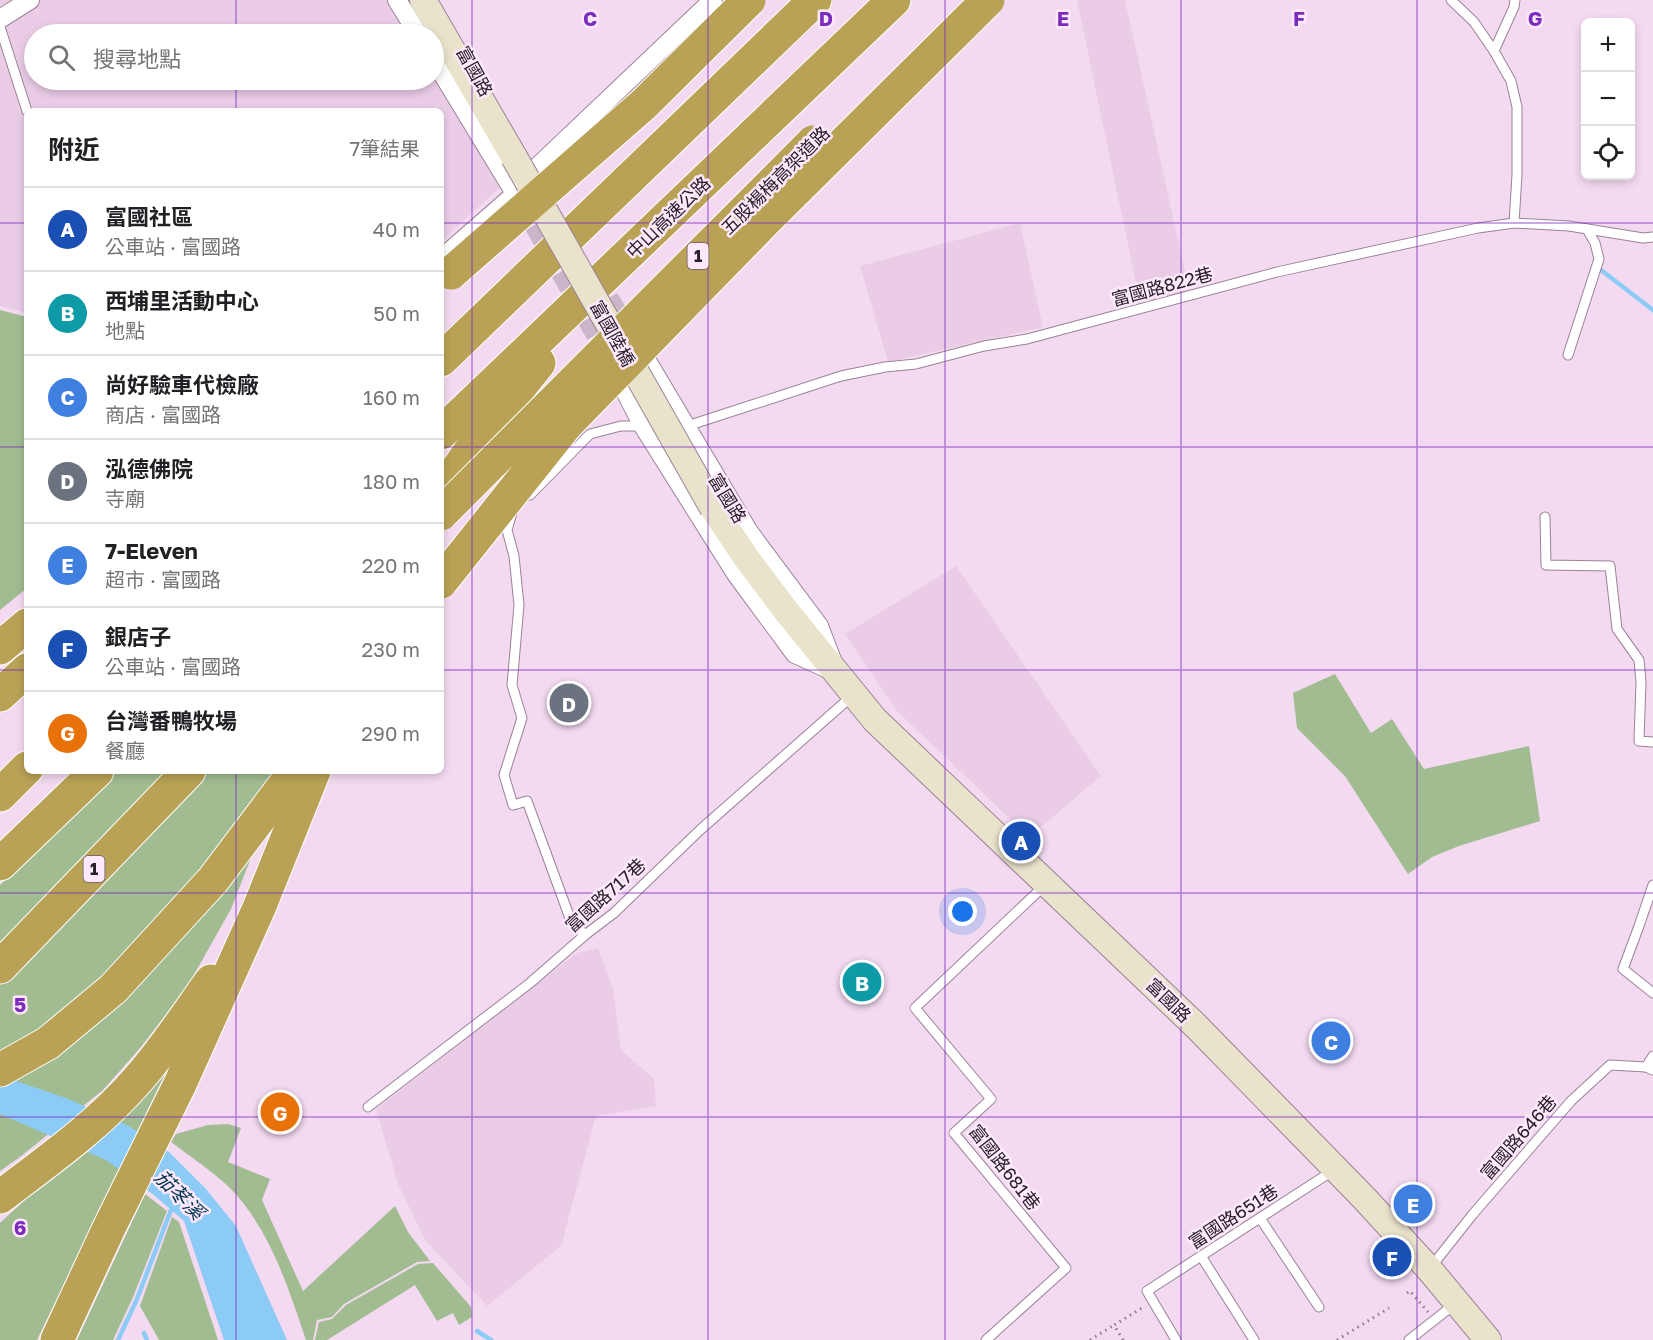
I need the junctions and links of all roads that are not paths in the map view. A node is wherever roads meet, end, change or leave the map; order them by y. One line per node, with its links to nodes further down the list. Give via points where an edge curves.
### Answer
1 (30, 0): 15 (street)
2 (396, 0): 16 (street)
3 (417, 0): 17 (street, 富國路)
4 (423, 0): 18 (street, 富國路)
5 (436, 0): 26 (street, 富國路)
6 (713, 0): 26 (street)
7 (749, 0): 32 (highway, bridge, via 644,104)
8 (815, 0): 36 (highway)
9 (894, 0): 31 (highway, 中山高速公路)
10 (958, 0): 44 (highway, 五股楊梅高架道路 / 1, bridge)
11 (988, 0): 46 (highway, bridge, via 566,425)
12 (1007, 0): 37 (street)
13 (1451, 0): 22 (lane, via 1474,22)
14 (1515, 0): 22 (lane)
15 (0, 19)
16 (412, 24)
17 (432, 24)
18 (437, 24)
19 (0, 27): 25 (lane)
20 (444, 37): 24 (street, 富國路)
21 (444, 42): 24 (street, 富國路)
22 (1494, 51): 28 (lane, via 1511,81 1517,107)
23 (444, 76): 27 (street, 富國路)
24 (473, 88): 26 (street, 富國路)
25 (26, 108)
26 (523, 165): 27 (street); 43 (street, 富國陸橋, bridge)
27 (513, 190): 32 (lane)
28 (1514, 223): 29 (lane, 富國路822巷); 40 (lane, 富國路822巷, via 1277,272 1027,339 841,376)
29 (1587, 229): 30 (lane, 富國路822巷); 35 (lane, via 1599,259)
30 (1653, 237)
31 (619, 263): 41 (highway, 中山高速公路); 42 (highway)
32 (444, 273)
33 (623, 319): 37 (street, 富國路)
34 (599, 342): 38 (street, 富國路)
35 (1568, 355)
36 (444, 356)
37 (646, 361): 38 (street); 40 (street, 富國路)
38 (620, 382): 39 (street, 富國路)
39 (643, 426): 40 (lane); 50 (street, 富國路, via 736,574 795,654); 66 (lane, via 621,426 590,434 513,511 507,530 519,605 512,685 522,718 504,775 513,805 527,801 571,921)
40 (686, 427): 50 (street, 富國路, via 749,532 819,626)
41 (444, 430)
42 (444, 488)
43 (712, 508): 50 (street, 富國路, via 747,560)
44 (444, 511)
45 (1545, 517): 53 (lane, via 1546,565 1610,566 1617,629 1639,660 1639,741)
46 (444, 578)
47 (24, 628): 48 (highway)
48 (0, 648)
49 (24, 673): 52 (highway)
50 (837, 673): 51 (street, 富國路)
51 (854, 694): 63 (street, 富國路, via 875,720); 66 (lane, 富國路717巷)
52 (0, 695)
53 (1653, 742)
54 (24, 745): 55 (highway)
55 (0, 768)
56 (24, 771): 61 (highway)
57 (94, 774): 62 (highway)
58 (186, 774): 67 (highway, 1)
59 (293, 774): 71 (highway, via 213,880 113,989 48,1043)
60 (313, 774): 65 (highway)
61 (0, 795)
62 (0, 864)
63 (1046, 883): 73 (street, 富國路, via 1196,1026); 81 (lane, 富國路681巷, via 915,1008 991,1099 954,1133 1066,1268)
64 (1653, 885): 68 (lane, via 1623,969)
65 (259, 908): 74 (highway, via 140,1077 99,1119); 80 (highway)
66 (585, 935): 72 (lane, 富國路717巷, via 530,983)
67 (0, 967)
68 (1653, 993)
69 (1653, 1056): 70 (lane)
70 (1649, 1068): 77 (lane, 富國路646巷, via 1610,1065 1579,1094 1473,1214)
71 (0, 1071)
72 (368, 1107)
73 (1336, 1169): 75 (lane, 富國路651巷); 77 (street, 富國路)
74 (0, 1197)
75 (1260, 1218): 76 (lane, 富國路651巷); 79 (lane)
76 (1202, 1256): 82 (lane, 富國路651巷, via 1147,1291); 83 (lane)
77 (1430, 1269): 78 (street, 富國路)
78 (1456, 1303): 84 (lane); 85 (street, 富國路)
79 (1319, 1307)
80 (57, 1340)
81 (986, 1340)
82 (1176, 1340)
83 (1254, 1340)
84 (1409, 1340)
85 (1488, 1340)

